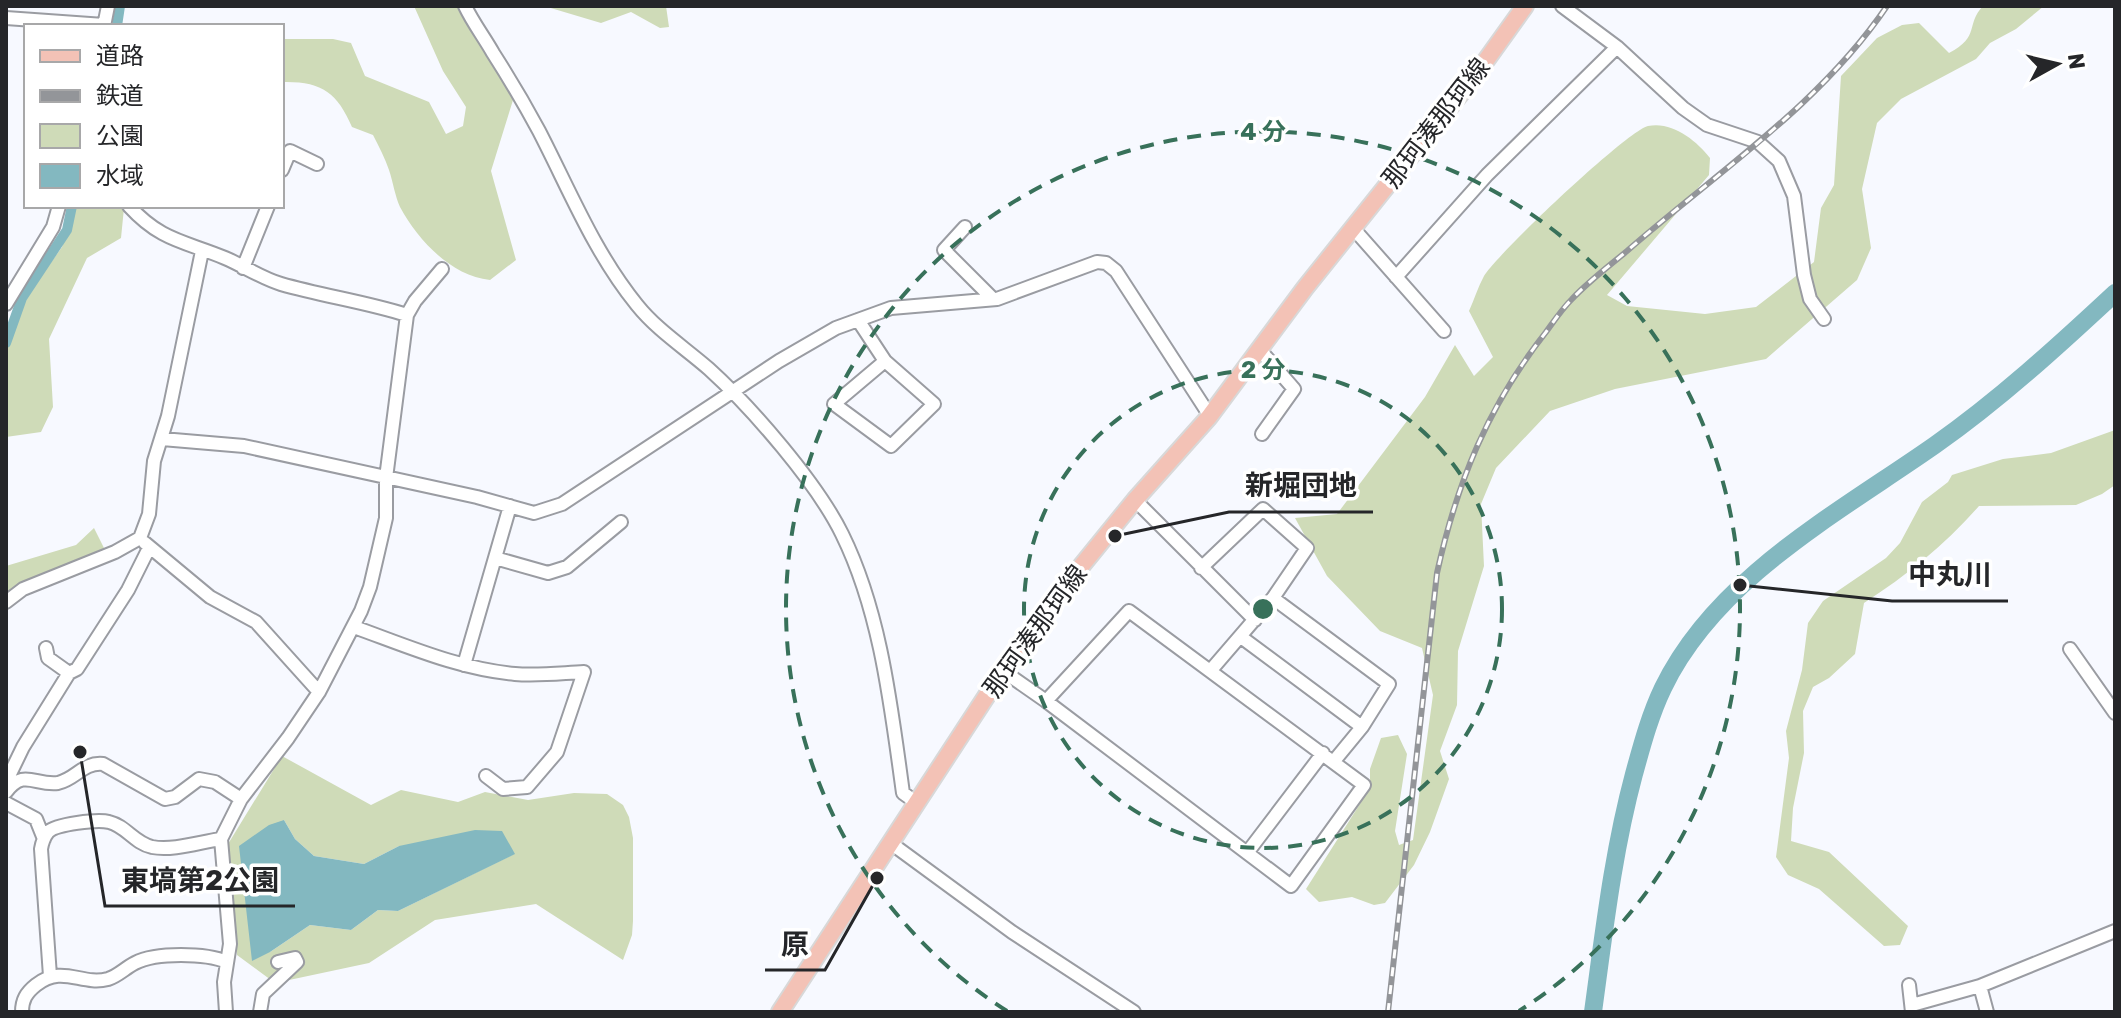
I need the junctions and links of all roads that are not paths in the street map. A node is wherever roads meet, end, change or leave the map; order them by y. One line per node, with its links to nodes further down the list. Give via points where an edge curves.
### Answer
1 (465, 6): 26 (street, via 616,277 654,324)
2 (1525, 6): 13 (main road, 那珂湊那珂線)
3 (1562, 6): 6 (street)
4 (6, 18): 5 (street)
5 (90, 24)
6 (1617, 47): 17 (street, via 1487,175); 21 (street, via 1707,125 1758,142 1779,161 1794,196 1810,299)
7 (317, 164): 8 (street, via 290,151)
8 (284, 165)
9 (58, 208): 19 (street, via 53,227)
10 (131, 208): 14 (street, via 154,230)
11 (267, 208): 15 (street)
12 (965, 227): 18 (street, via 944,250)
13 (1353, 228): 17 (street); 24 (main road, 那珂湊那珂線)
14 (202, 251): 15 (street); 29 (street)
15 (243, 268): 20 (street, via 283,285)
16 (442, 269): 20 (street)
17 (1396, 277): 23 (street)
18 (993, 299): 22 (street, via 891,308); 27 (street, via 1106,263)
19 (6, 304)
20 (407, 315): 30 (street)
21 (1824, 319)
22 (858, 320): 25 (street); 26 (street, via 813,341)
23 (1444, 331)
24 (1260, 350): 27 (main road, 那珂湊那珂線); 28 (street, via 1294,389)
25 (885, 361): 25 (street, via 934,404 891,446 834,404)
26 (731, 393): 32 (street, via 562,504 534,513); 57 (street, via 820,497 843,536 881,657 903,793)
27 (1210, 416): 31 (main road, 那珂湊那珂線)
28 (1262, 434)
29 (162, 439): 30 (street, via 244,446); 34 (street, via 154,461)
30 (386, 478): 32 (street); 40 (street, via 386,518 370,587)
31 (1135, 500): 36 (street); 46 (main road, 那珂湊那珂線)
32 (510, 506): 35 (street)
33 (621, 522): 35 (street, via 567,567 548,573)
34 (144, 543): 38 (street, via 23,589); 47 (street, via 128,590 77,669); 48 (street, via 210,597 256,622)
35 (495, 558): 44 (street)
36 (1201, 568): 37 (street, via 1263,509 1307,548); 39 (street)
37 (1273, 598): 39 (street); 51 (street, via 1389,684)
38 (6, 602)
39 (1255, 620): 41 (street)
40 (354, 627): 44 (street); 48 (street)
41 (1241, 637): 45 (street); 51 (street)
42 (46, 648): 47 (street, via 48,658)
43 (2070, 649): 50 (street)
44 (464, 665): 53 (street, via 517,674 584,672 557,752 527,787 503,789)
45 (1211, 670): 49 (street, via 1129,611); 52 (street)
46 (1003, 671): 49 (street); 57 (main road, 那珂湊那珂線)
47 (69, 673): 54 (street, via 23,747)
48 (319, 692): 55 (street)
49 (1046, 701): 61 (street)
50 (2115, 713)
51 (1362, 727): 52 (street)
52 (1329, 757): 61 (street); 61 (street, via 1364,785 1291,886)
53 (486, 776)
54 (9, 782): 55 (street, via 62,782 94,763 165,799 199,779 215,782)
55 (241, 799): 59 (street)
56 (6, 803): 58 (street, via 36,819)
57 (917, 803): 60 (main road, 那珂湊那珂線)
58 (44, 839): 59 (street, via 56,827 99,821 119,826 151,847); 65 (street)
59 (221, 839): 63 (street)
60 (892, 844): 69 (street); 73 (main road, 那珂湊那珂線)
61 (1247, 853)
62 (2115, 931): 67 (street)
63 (227, 962): 65 (street, via 206,955 160,957 134,963 111,979); 71 (street)
64 (278, 962): 72 (street, via 297,962 263,994)
65 (50, 976): 70 (street, via 27,993)
66 (1909, 985): 68 (street)
67 (1980, 986): 68 (street); 74 (street)
68 (1912, 1009)
69 (1130, 1011)
70 (22, 1012)
71 (226, 1012)
72 (260, 1012)
73 (780, 1012)
74 (1987, 1012)

